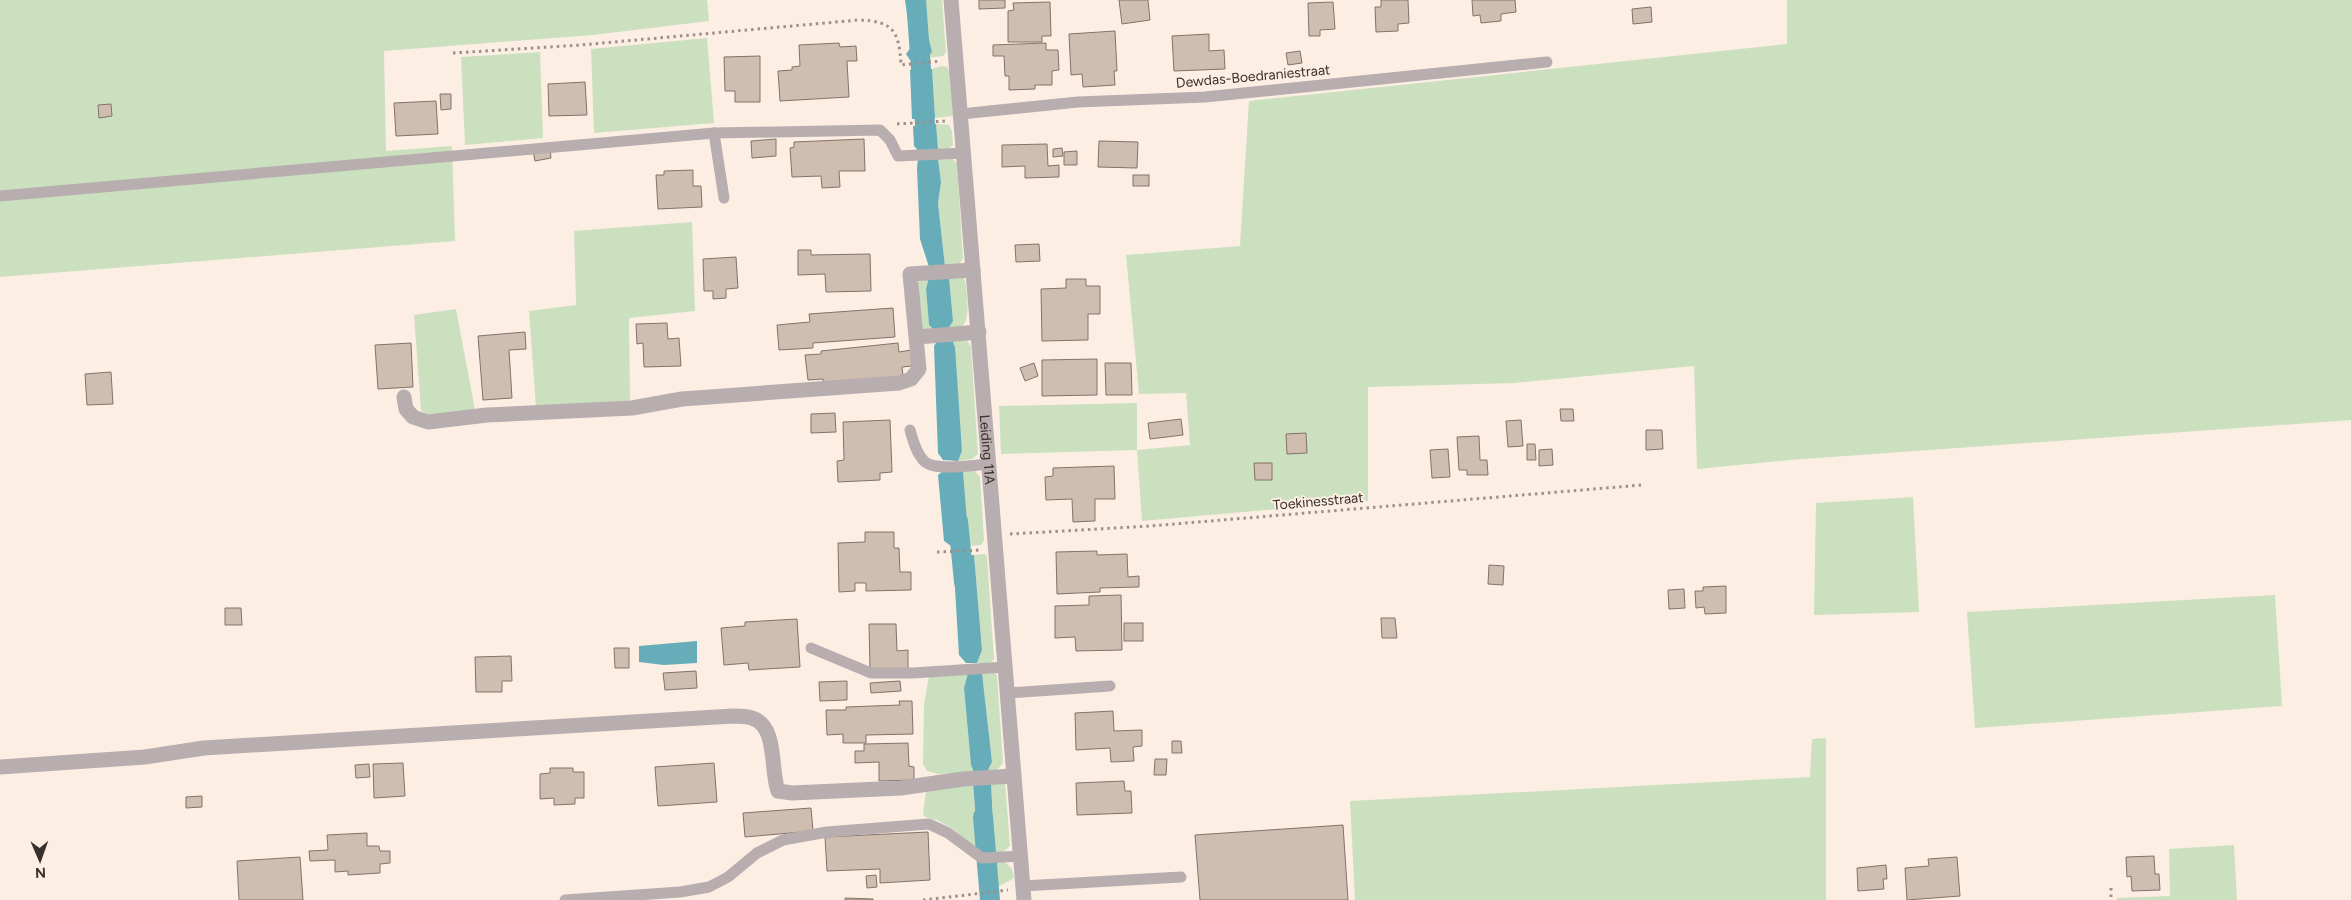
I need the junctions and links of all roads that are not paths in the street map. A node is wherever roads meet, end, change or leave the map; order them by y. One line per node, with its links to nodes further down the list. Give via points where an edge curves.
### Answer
1 (951, 0): 3 (street, Leiding 11A)
2 (1547, 62): 3 (lane, Dewdas-Boedraniestraat, via 1205,97 1078,102)
3 (961, 117): 5 (street, Leiding 11A)
4 (714, 134): 5 (lane, via 880,130 890,140 898,156); 6 (lane); 7 (lane)
5 (957, 153): 8 (street, Leiding 11A)
6 (0, 196)
7 (724, 198)
8 (966, 271): 9 (street, Leiding 11A); 10 (street, via 910,274)
9 (973, 332): 10 (street); 13 (street, Leiding 11A)
10 (917, 337): 11 (street, via 919,369 911,379 899,383 682,399 632,408 487,415 428,422 413,417 406,409)
11 (404, 397)
12 (910, 430): 13 (lane, via 915,447 925,462 936,467)
13 (989, 464): 15 (street, Leiding 11A)
14 (811, 648): 15 (lane, via 871,673)
15 (1006, 667): 17 (street, Leiding 11A)
16 (1110, 686): 17 (lane)
17 (1008, 693): 19 (street, Leiding 11A)
18 (0, 767): 19 (street, via 145,757 204,748 733,716 753,718 765,726 771,742 778,791 902,788)
19 (1011, 776): 20 (street, Leiding 11A)
20 (1021, 856): 22 (street, Leiding 11A); 23 (lane, via 982,858 948,833 929,824 827,832 782,840 757,853 728,877 709,887)
21 (1181, 877): 22 (lane)
22 (1024, 893)
23 (565, 900)

